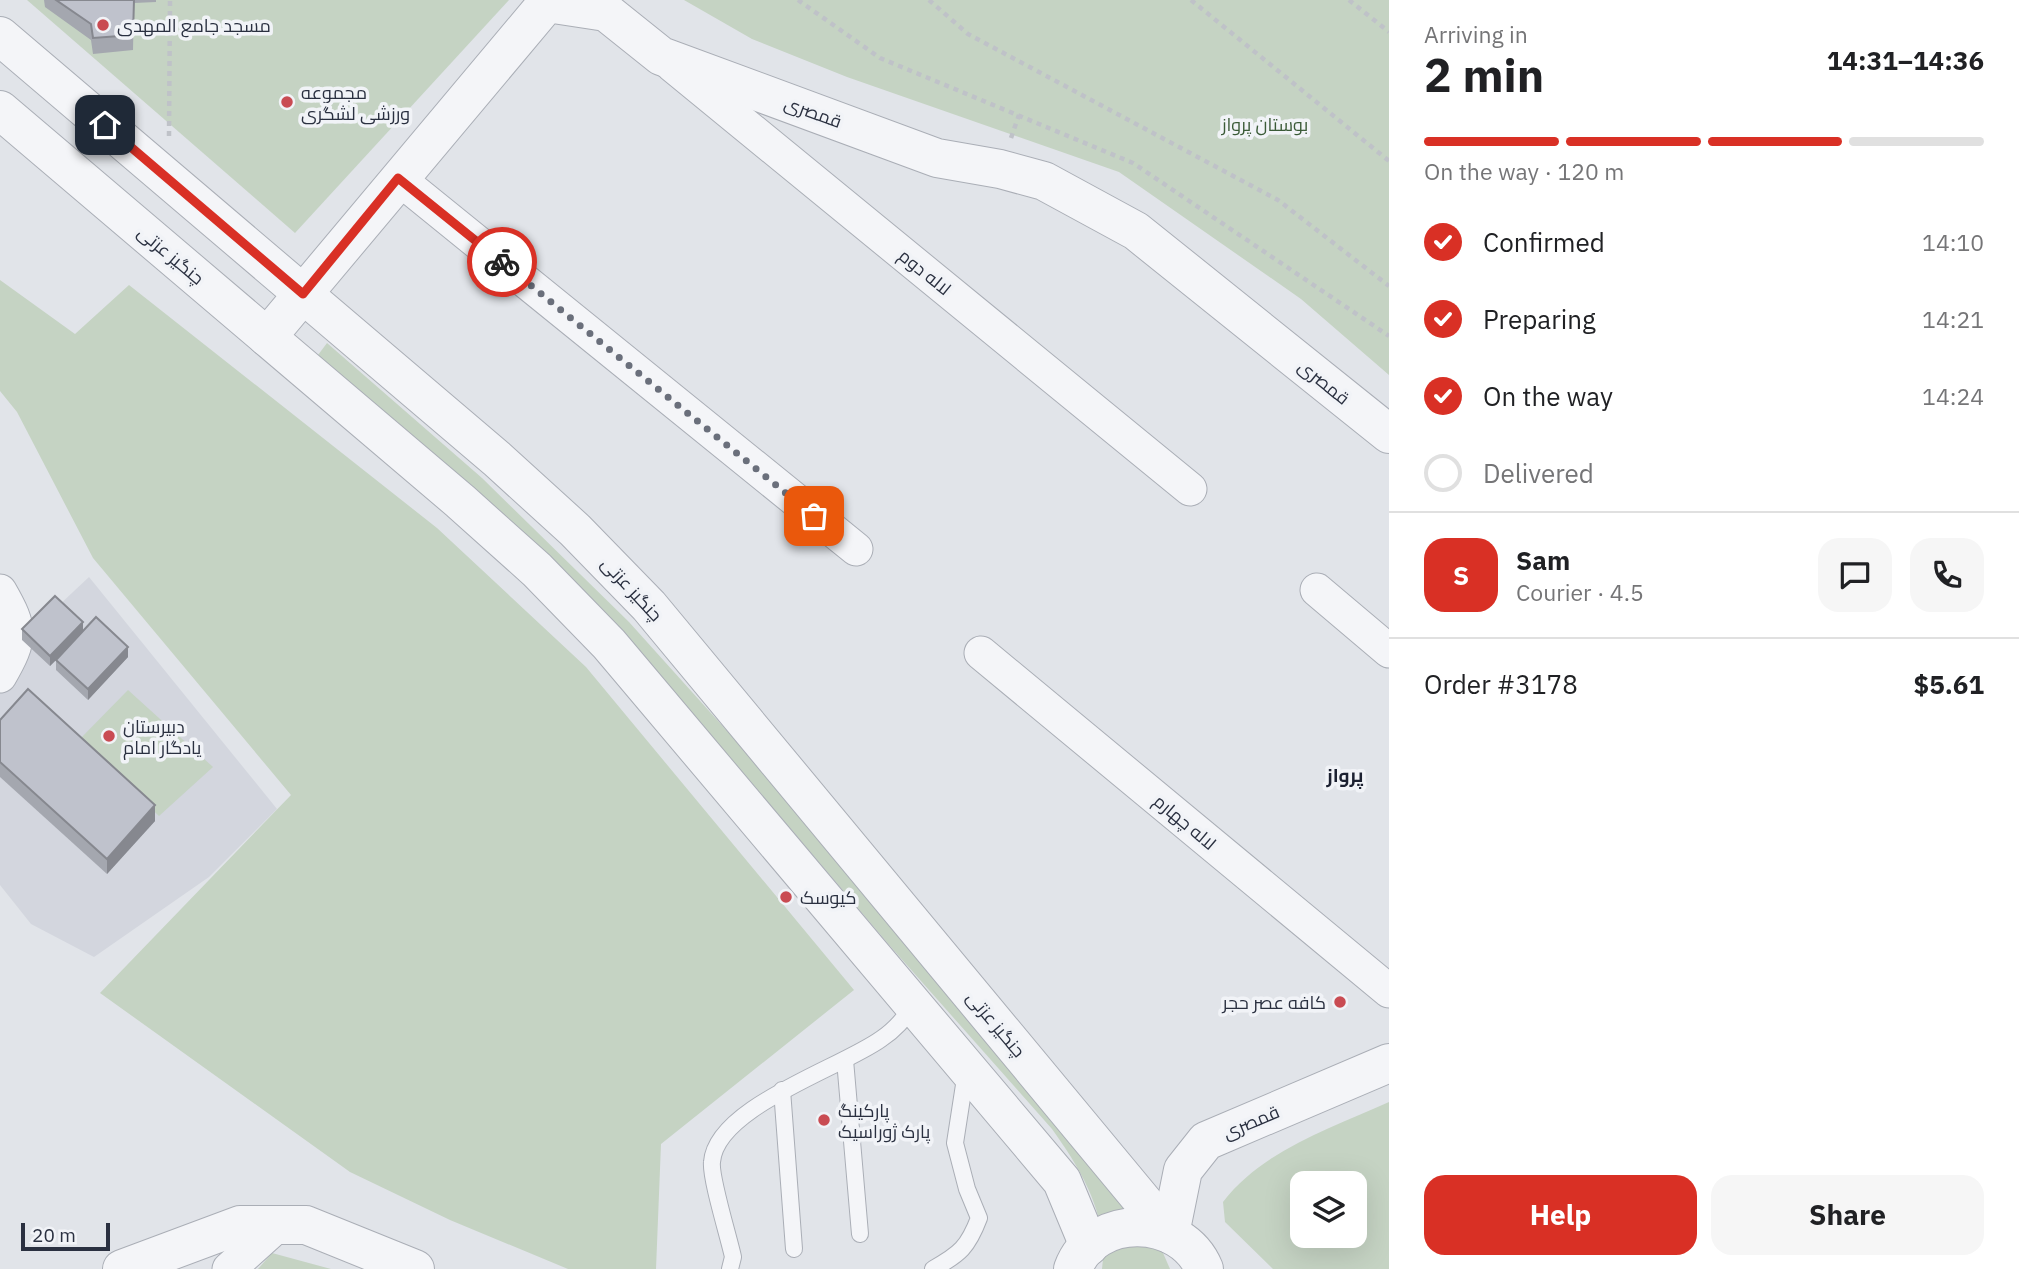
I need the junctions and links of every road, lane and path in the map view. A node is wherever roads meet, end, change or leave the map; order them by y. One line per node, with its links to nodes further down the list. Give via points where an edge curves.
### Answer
1 (170, 0): 12 (path)
2 (798, 0): 15 (path, via 880,58 1133,163)
3 (929, 0): 13 (path, via 968,34 1278,200)
4 (1191, 0): 10 (path)
5 (1349, 0): 6 (path)
6 (1389, 32)
7 (0, 36): 12 (street, چنگیز عزتی)
8 (661, 56): 11 (street, قمصری, via 606,12 547,3); 17 (street, قمصری, via 937,158 1044,181 1136,231); 18 (street, لاله دوم)
9 (0, 110): 16 (street, چنگیز عزتی)
10 (1389, 161)
11 (398, 178): 14 (street, قمصری); 19 (street)
12 (168, 179): 14 (street, چنگیز عزتی)
13 (1389, 286)
14 (303, 294): 16 (street, قمصری); 33 (street, چنگیز عزتی, via 576,530 649,606)
15 (1389, 336)
16 (267, 337): 26 (street, چنگیز عزتی, via 537,570 609,644)
17 (1389, 434)
18 (1190, 489)
19 (856, 549)
20 (1317, 590): 22 (street)
21 (0, 591): 24 (street, via 19,630 16,648)
22 (1389, 651)
23 (981, 653): 25 (street, لاله چهارم)
24 (0, 676)
25 (1389, 991)
26 (914, 1005): 27 (lane, via 880,1040); 29 (street, چنگیز عزتی)
27 (845, 1060): 30 (lane); 32 (lane)
28 (1389, 1063): 33 (street, قمصری, via 1206,1141 1183,1170)
29 (966, 1067): 35 (street, چنگیز عزتی, via 1062,1181); 40 (lane, via 954,1143 979,1218 971,1241)
30 (782, 1090): 34 (lane); 39 (lane, via 723,1134 712,1163 733,1257)
31 (278, 1225): 36 (street, via 240,1225); 37 (street); 38 (street, via 306,1225)
32 (860, 1234)
33 (1170, 1234): 35 (street, via 1128,1227 1107,1234); 41 (street, چنگیز عزتی, via 1189,1247)
34 (794, 1249)
35 (1081, 1257)
36 (122, 1269)
37 (229, 1269)
38 (415, 1269)
39 (730, 1269)
40 (933, 1269)
41 (1204, 1269)

